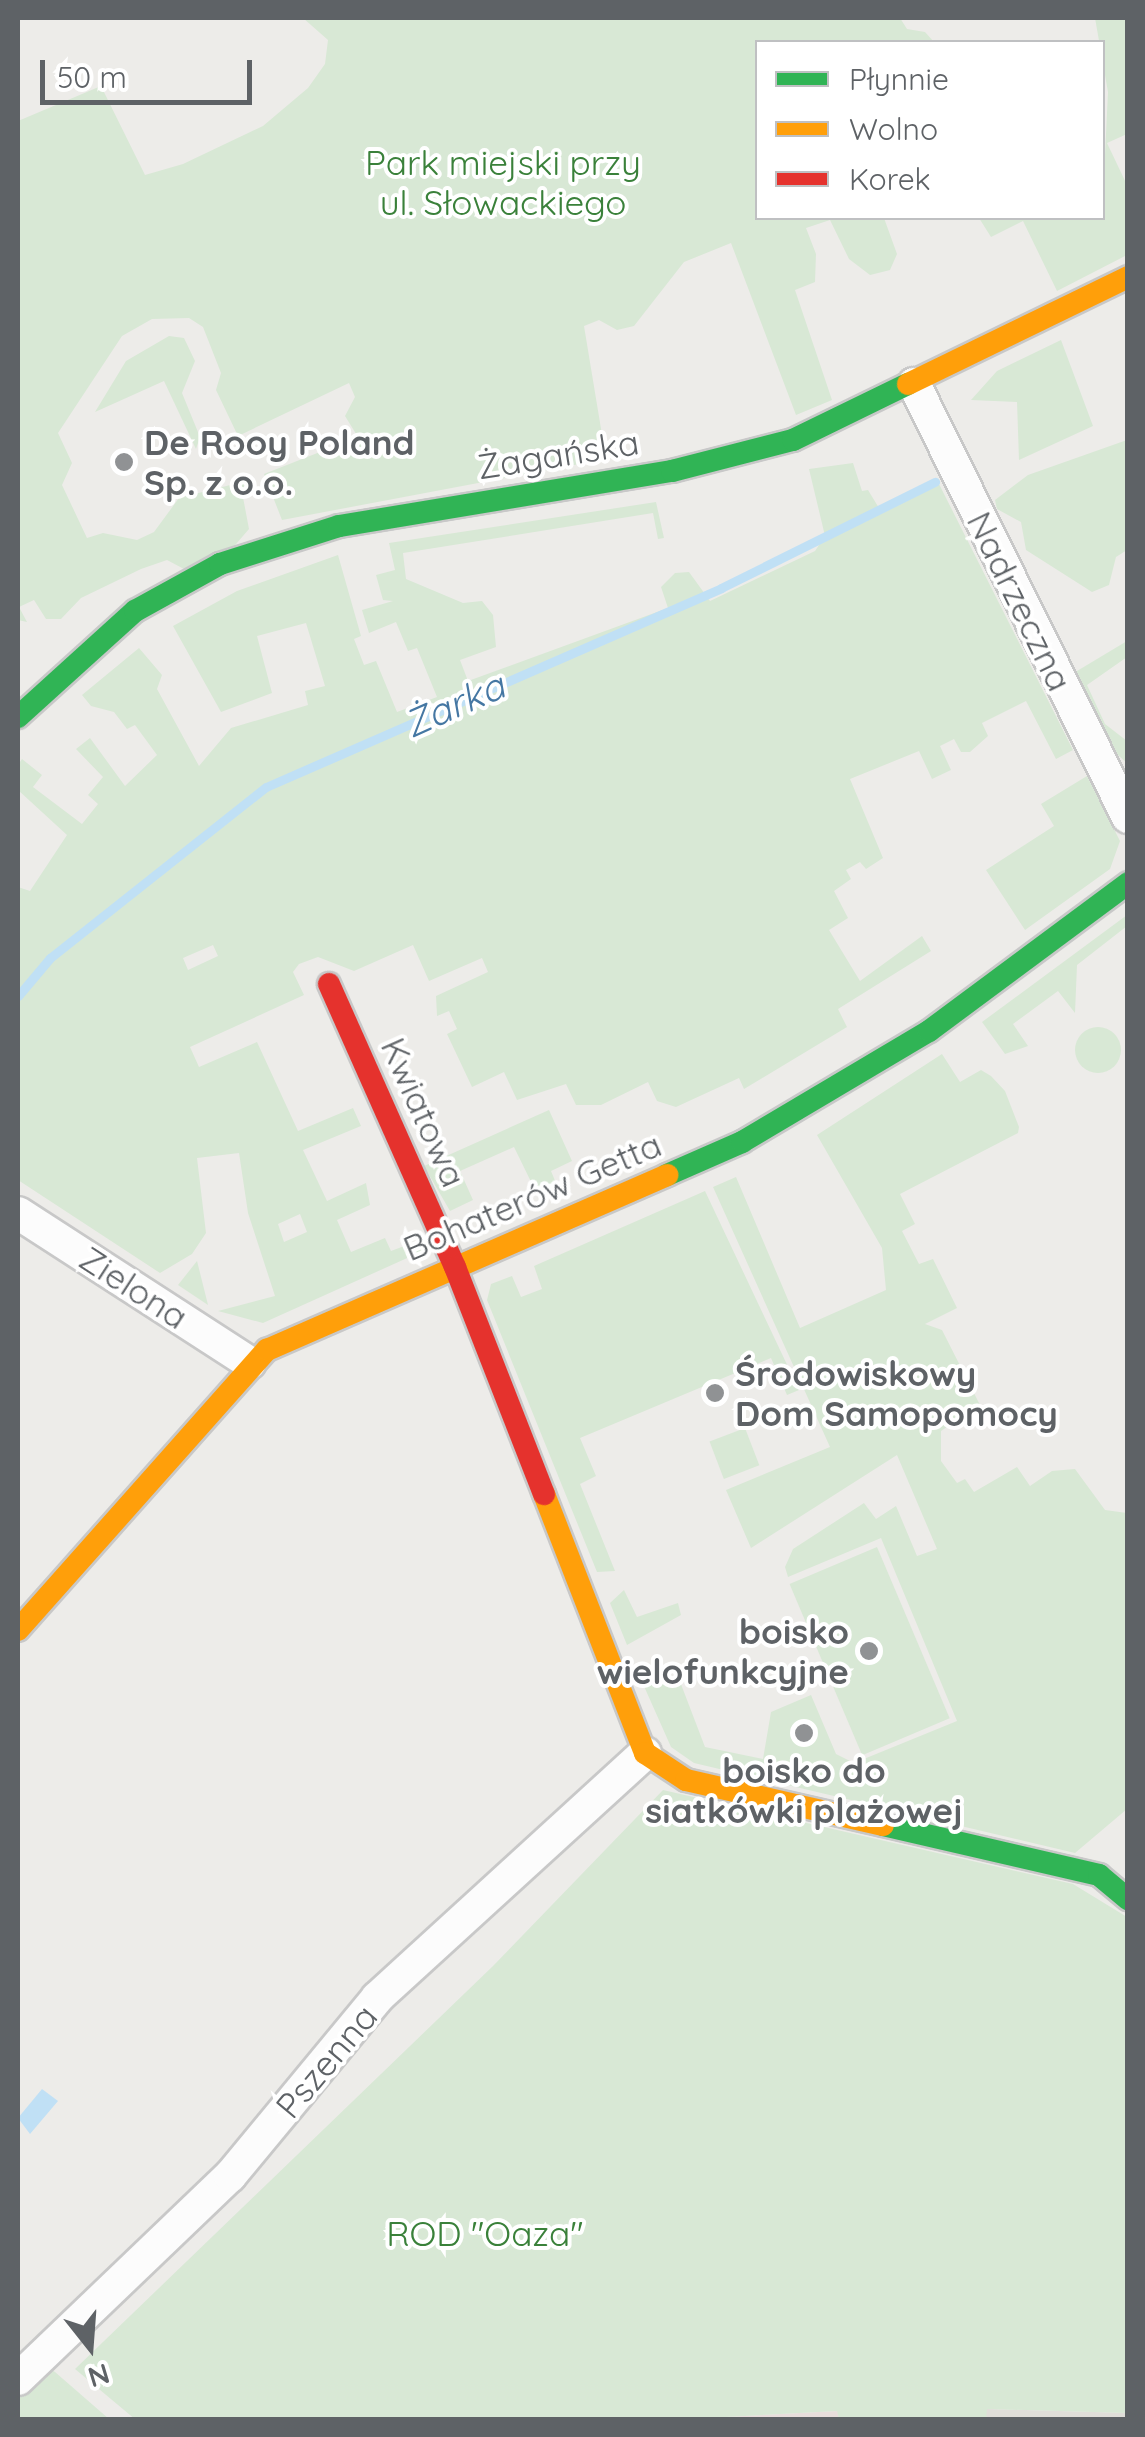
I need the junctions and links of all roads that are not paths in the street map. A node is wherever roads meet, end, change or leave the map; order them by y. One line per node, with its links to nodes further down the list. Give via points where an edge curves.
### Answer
1 (1128, 277): 2 (street, Żagańska)
2 (914, 384): 3 (street, Żagańska, via 803,437 743,455 340,526 220,564 136,611); 4 (street, Nadrzeczna)
3 (22, 701)
4 (1089, 741): 5 (street); 6 (street, Nadrzeczna)
5 (1128, 774)
6 (1128, 817)
7 (1128, 883): 10 (street, Bohaterów Getta, via 928,1031 784,1118)
8 (329, 984): 10 (street, Kwiatowa)
9 (18, 1212): 11 (street, Zielona)
10 (456, 1267): 11 (street, Bohaterów Getta, via 288,1337); 13 (street)
11 (250, 1363): 12 (street, Bohaterów Getta)
12 (18, 1630)
13 (644, 1753): 14 (street, via 686,1780 1099,1874); 15 (street, Pszenna, via 377,1998 230,2176)
14 (1128, 1899)
15 (18, 2379)

